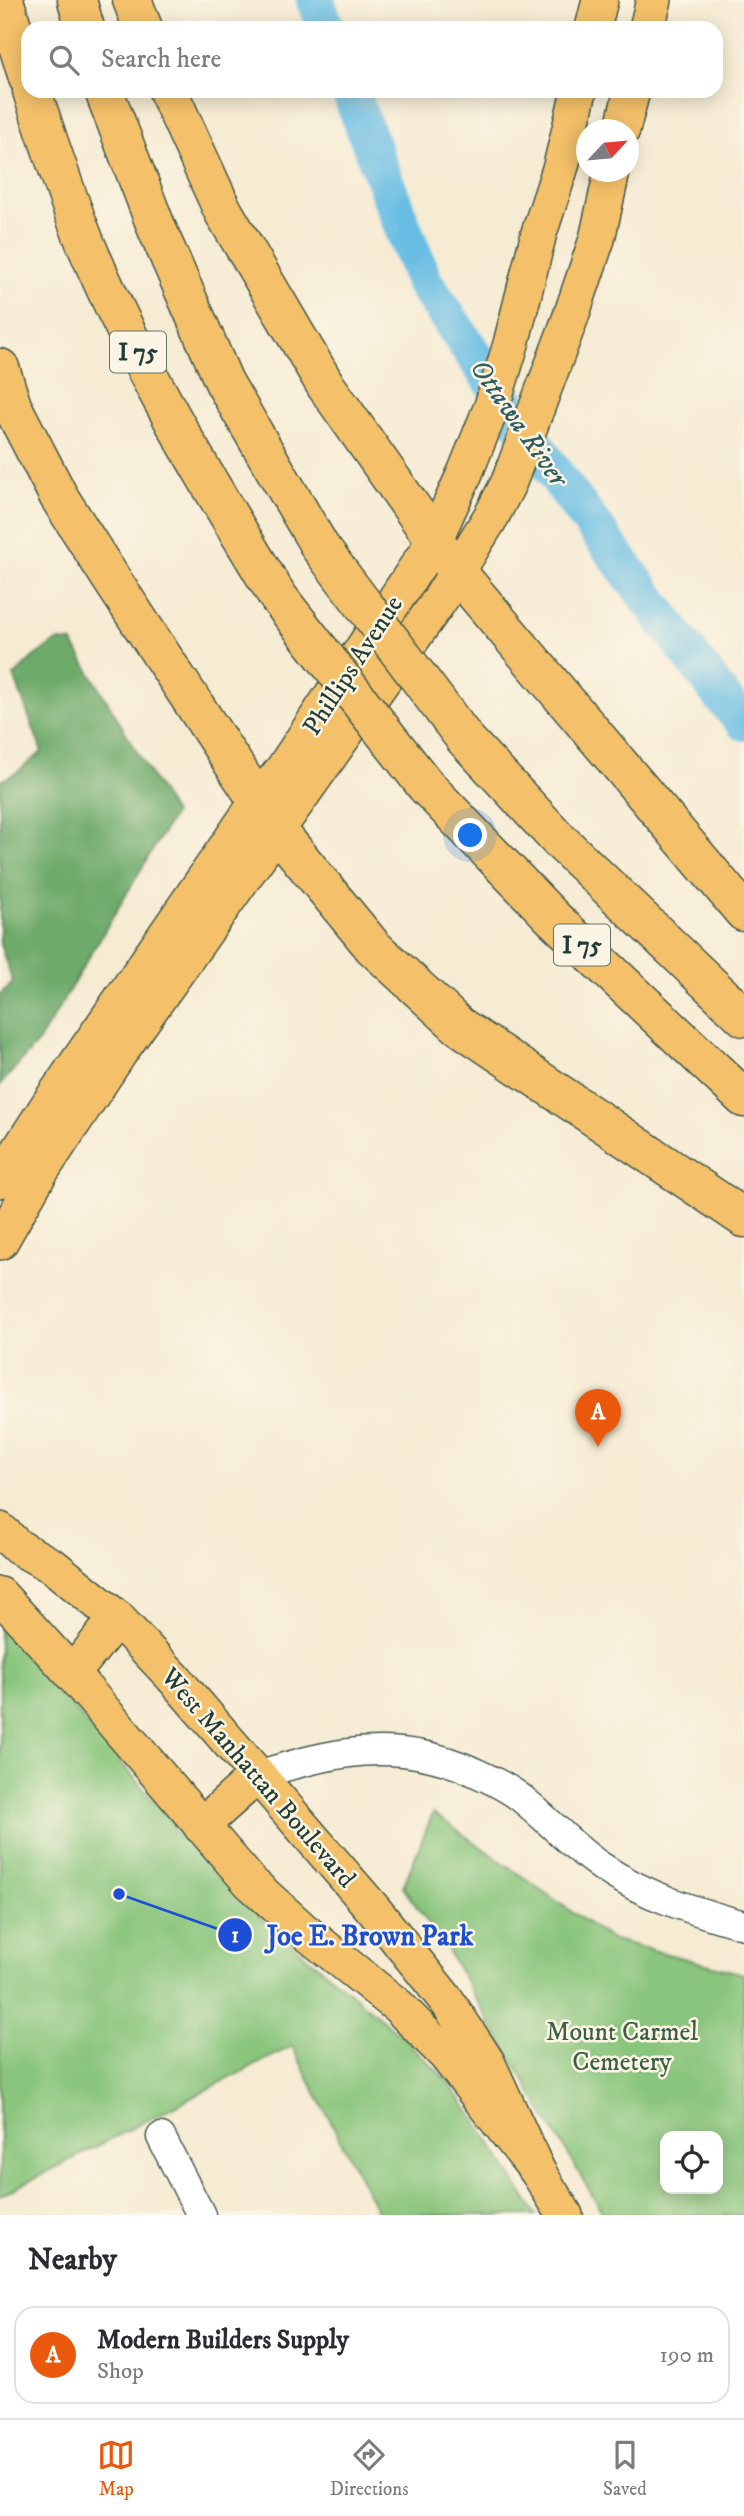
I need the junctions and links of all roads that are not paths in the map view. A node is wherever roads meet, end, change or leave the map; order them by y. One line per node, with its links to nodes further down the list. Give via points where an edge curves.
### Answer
1 (4, 0): 10 (highway)
2 (77, 0): 6 (highway)
3 (132, 0): 7 (highway)
4 (600, 0): 8 (main road)
5 (654, 0): 9 (main road)
6 (83, 21)
7 (140, 21)
8 (595, 21)
9 (649, 21)
10 (21, 55)
11 (35, 98): 24 (highway, I 75, bridge, via 88,247 143,364 278,597 426,786 553,918)
12 (107, 98): 23 (highway, I 75, bridge, via 157,229 224,382 320,547 465,739 559,840)
13 (171, 98): 19 (highway, via 223,211 326,386)
14 (577, 98): 19 (main road, Phillips Avenue, via 492,406)
15 (630, 98): 16 (main road)
16 (625, 119)
17 (610, 182): 20 (main road, via 597,239 509,482)
18 (0, 368): 21 (highway, via 12,406 59,497)
19 (433, 541): 20 (highway); 21 (main road, Phillips Avenue, via 284,768)
20 (448, 587): 21 (main road); 22 (highway)
21 (267, 816): 25 (main road, Phillips Avenue); 26 (highway, via 373,947 459,1026); 27 (main road)
22 (744, 912)
23 (744, 1017)
24 (744, 1098)
25 (0, 1180)
26 (744, 1218)
27 (0, 1242)
28 (0, 1530): 30 (main road, West Manhattan Boulevard, via 18,1548 54,1567)
29 (0, 1595): 31 (main road, West Manhattan Boulevard)
30 (117, 1618): 31 (main road); 32 (main road, West Manhattan Boulevard)
31 (72, 1674): 33 (main road, West Manhattan Boulevard)
32 (258, 1775): 33 (main road); 34 (street, via 349,1752 403,1751 435,1756 519,1796 569,1843 637,1889); 36 (main road, West Manhattan Boulevard, via 447,2001 487,2062)
33 (201, 1826): 36 (main road, West Manhattan Boulevard, via 274,1905 368,1980 424,2032)
34 (744, 1924)
35 (162, 2137): 37 (street)
36 (538, 2172): 38 (main road, West Manhattan Boulevard)
37 (201, 2215)
38 (565, 2215)

